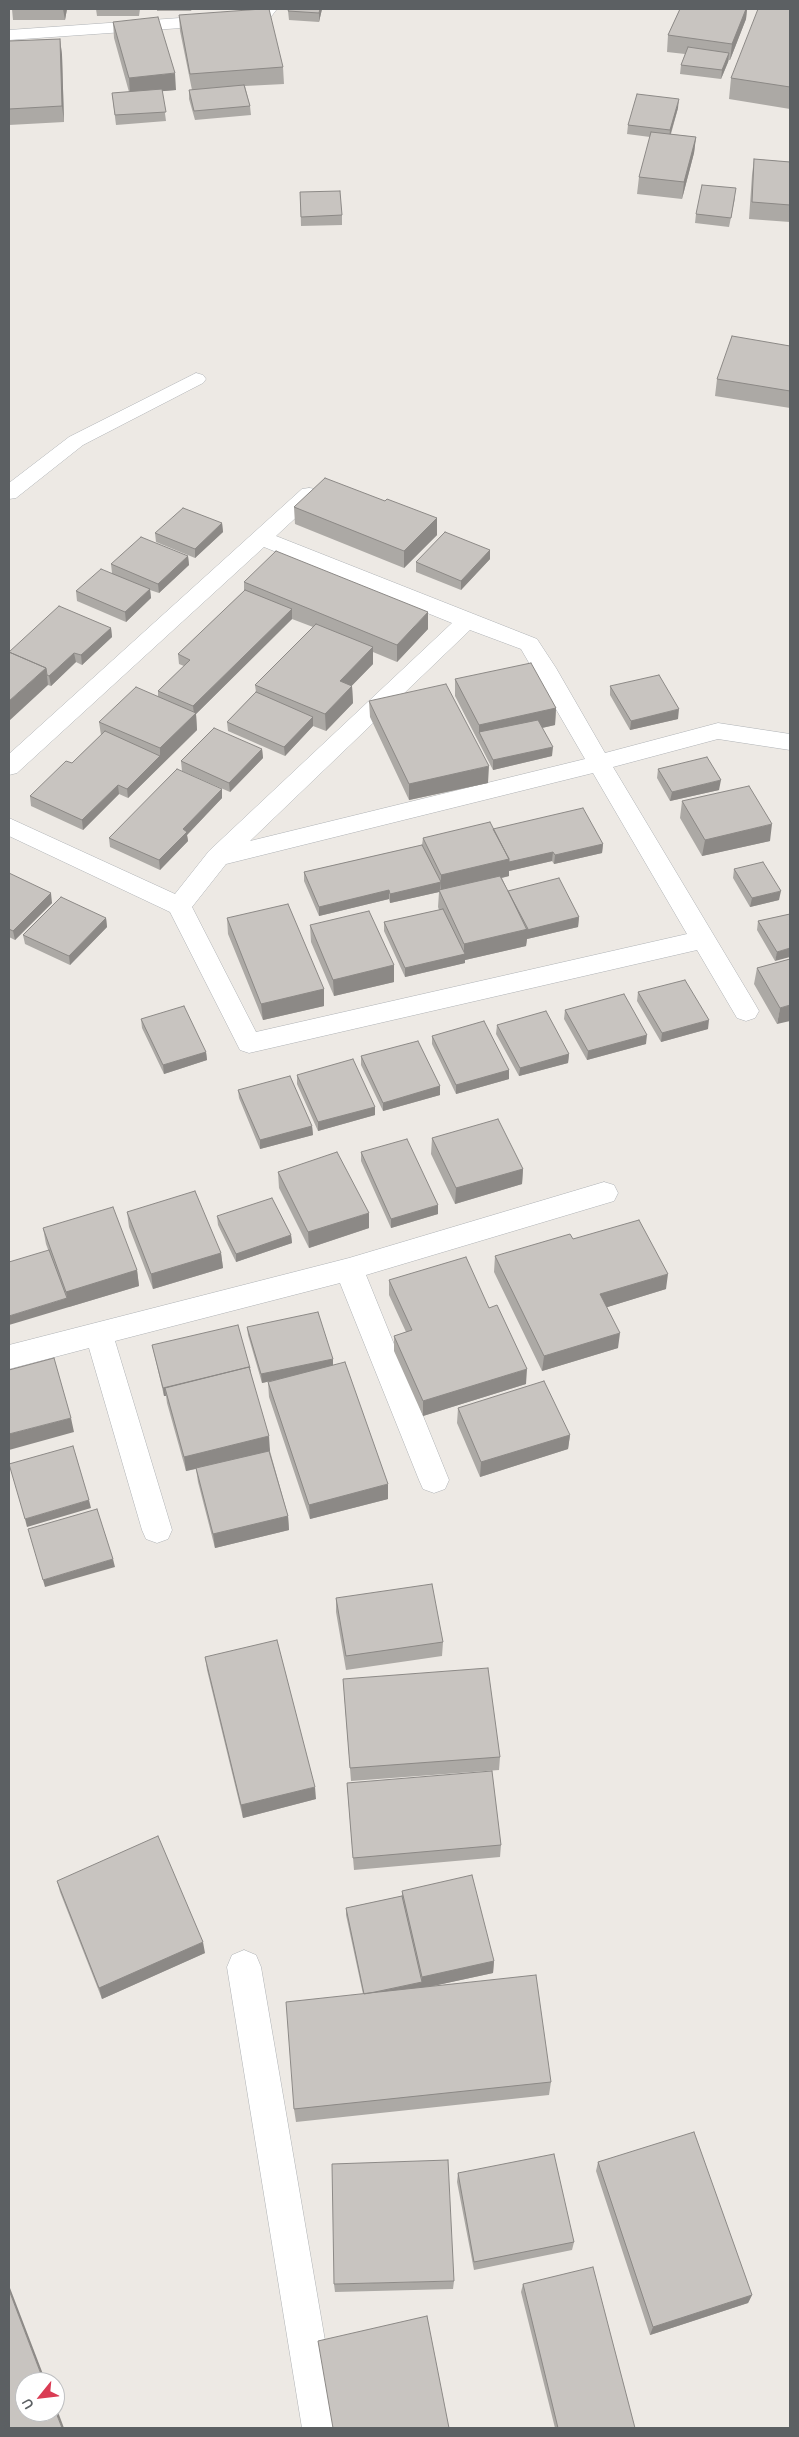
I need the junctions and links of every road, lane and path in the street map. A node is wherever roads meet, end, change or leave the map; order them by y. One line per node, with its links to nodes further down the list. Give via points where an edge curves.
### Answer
1 (269, 9): 2 (street, via 252,18 84,23)
2 (9, 35)
3 (196, 379): 4 (street, via 76,441)
4 (9, 494)
5 (309, 494): 6 (street)
6 (261, 538): 7 (street); 10 (street)
7 (467, 621): 9 (street, via 529,644); 12 (street)
8 (790, 742): 9 (street, via 718,731)
9 (599, 763): 12 (street); 14 (street)
10 (9, 767)
11 (9, 826): 13 (street)
12 (218, 857): 13 (street)
13 (179, 906): 14 (street, via 249,1043)
14 (703, 939): 15 (street)
15 (746, 1011)
16 (604, 1193): 17 (street)
17 (349, 1269): 18 (street); 20 (street)
18 (99, 1335): 19 (street); 21 (street)
19 (9, 1357)
20 (434, 1480)
21 (157, 1530)
22 (244, 1967): 23 (street)
23 (321, 2428)

